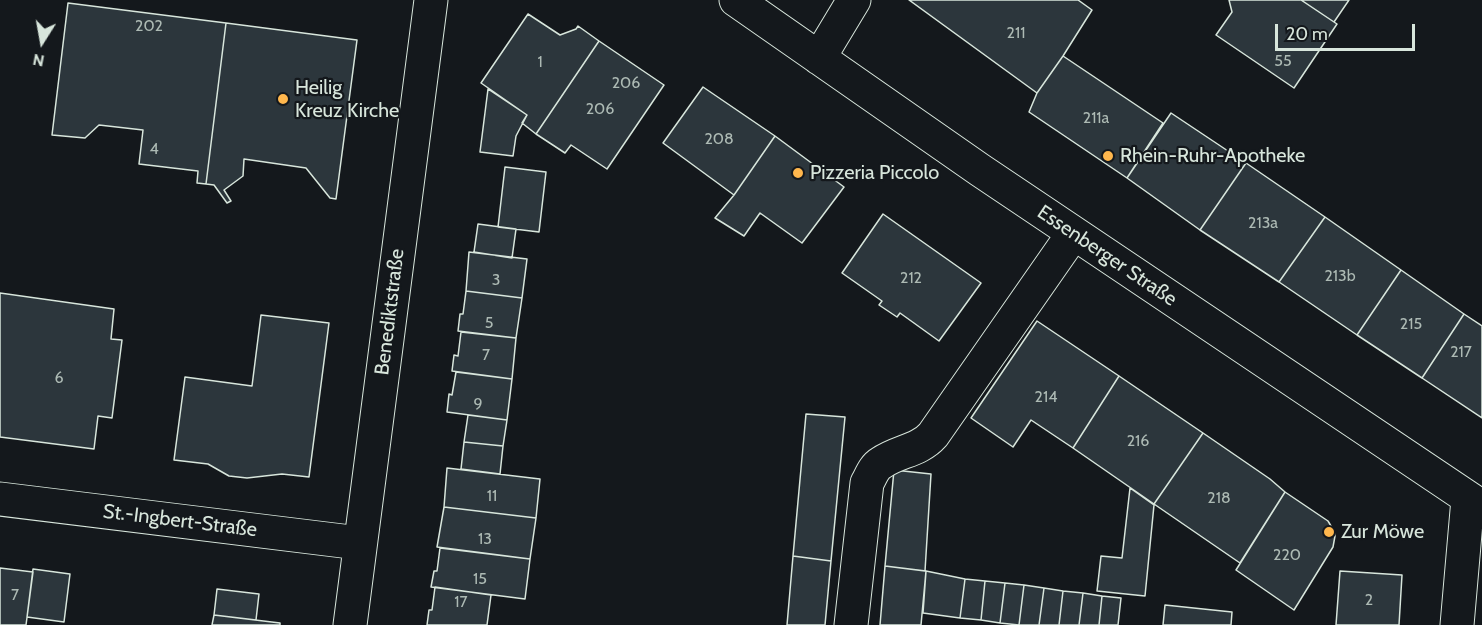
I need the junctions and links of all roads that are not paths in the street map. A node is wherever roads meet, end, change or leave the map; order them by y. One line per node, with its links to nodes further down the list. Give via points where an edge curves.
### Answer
1 (431, 0): 8 (street, Benediktstraße)
2 (736, 0): 4 (street, Essenberger Straße)
3 (854, 0): 4 (street)
4 (819, 58): 5 (street, Essenberger Straße)
5 (1073, 234): 7 (street, Essenberger Straße); 10 (street, via 927,443 881,462 873,471 867,483)
6 (0, 499): 8 (street, St.-Ingbert-Straße)
7 (1475, 503): 11 (street)
8 (359, 543): 9 (street, Benediktstraße)
9 (350, 625)
10 (851, 625)
11 (1457, 625)

